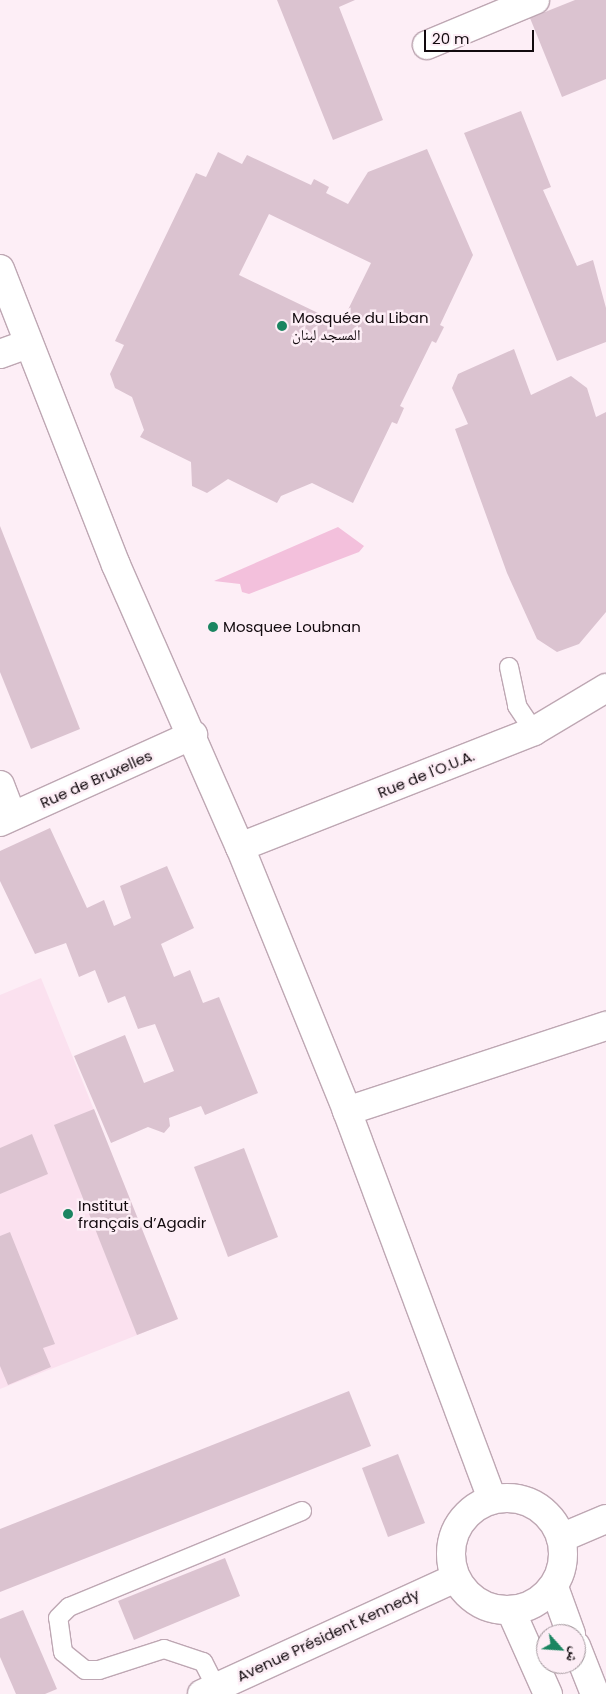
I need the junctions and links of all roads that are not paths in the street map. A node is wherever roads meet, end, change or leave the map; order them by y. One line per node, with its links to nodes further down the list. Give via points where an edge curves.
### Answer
1 (534, 0): 2 (street)
2 (427, 46)
3 (0, 269): 4 (street)
4 (28, 344): 5 (street); 9 (street, via 116,565)
5 (0, 354)
6 (509, 667): 8 (lane, via 516,706)
7 (606, 688): 8 (street, Rue de l'O.U.A.)
8 (534, 731): 12 (street, Rue de l'O.U.A.)
9 (193, 736): 11 (street, Rue de Bruxelles); 12 (street)
10 (0, 785): 11 (street)
11 (6, 819)
12 (240, 847): 14 (street)
13 (606, 1026): 14 (street)
14 (347, 1111): 15 (street)
15 (492, 1499): 18 (street, via 521,1498 546,1513); 19 (street, via 479,1505 460,1522 450,1546)
16 (302, 1511): 24 (lane, via 69,1607 58,1618 62,1652 85,1670 99,1670 164,1649 202,1662)
17 (606, 1518): 18 (street)
18 (562, 1538): 20 (street, via 563,1563)
19 (455, 1578): 21 (street, via 468,1596 488,1608); 24 (street, Avenue Président Kennedy)
20 (554, 1587): 21 (street, via 535,1604); 22 (street)
21 (511, 1611): 25 (street)
22 (567, 1624)
23 (586, 1671): 26 (street)
24 (209, 1690)
25 (548, 1694)
26 (595, 1694)

